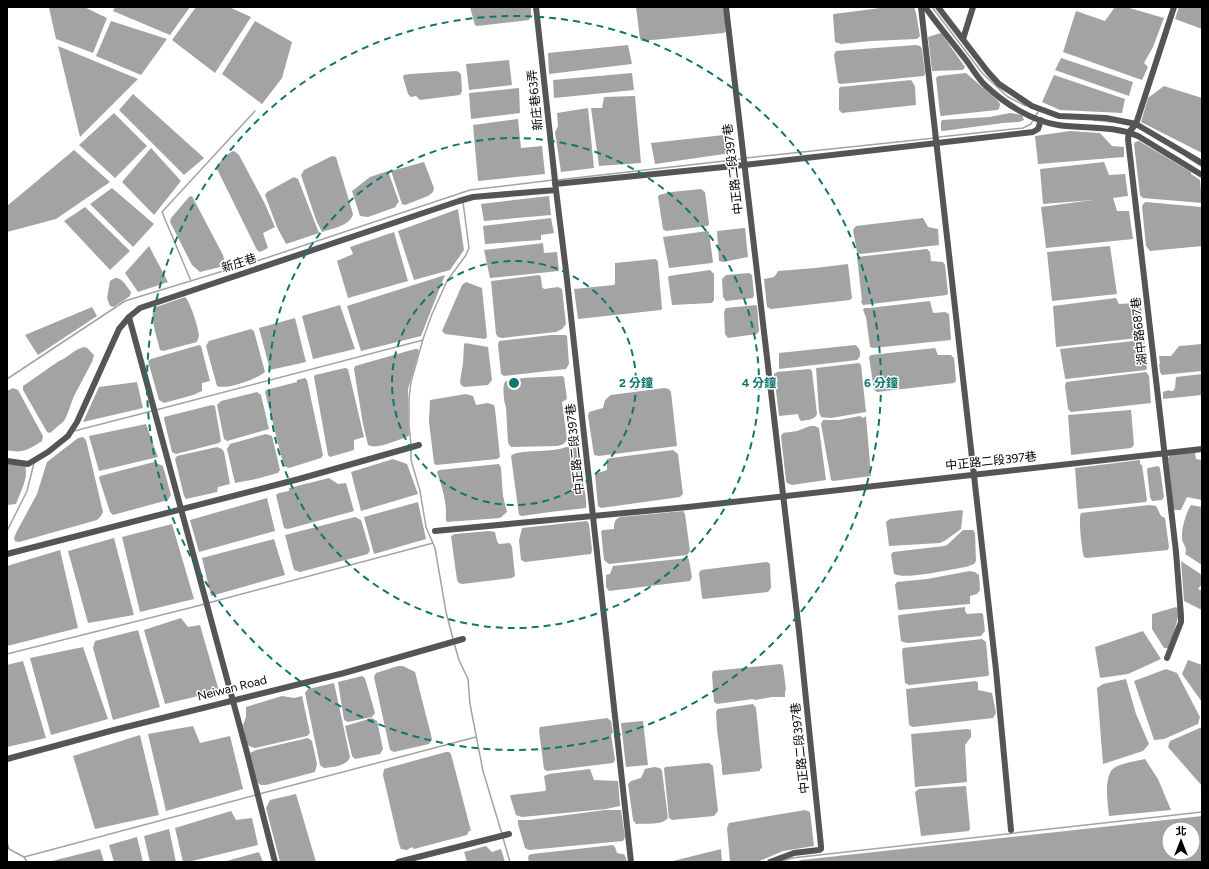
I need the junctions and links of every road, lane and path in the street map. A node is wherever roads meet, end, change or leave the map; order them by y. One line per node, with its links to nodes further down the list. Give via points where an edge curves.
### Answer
1 (536, 7): 16 (street, 新庄巷63弄)
2 (726, 7): 14 (street, 中正路二段397巷)
3 (921, 7): 12 (street)
4 (925, 7): 9 (street, via 986,86 1005,101)
5 (938, 7): 8 (street)
6 (973, 7): 8 (street)
7 (1174, 7): 10 (street)
8 (963, 39): 10 (street, via 998,84 1032,106 1059,116 1106,118)
9 (1041, 120): 11 (street); 12 (street, 新庄巷, via 1038,129 1033,132)
10 (1136, 124): 11 (street); 13 (street)
11 (1129, 132): 15 (street); 20 (street, 湖中路687巷)
12 (936, 142): 14 (street, 新庄巷); 22 (street)
13 (1202, 163)
14 (744, 165): 16 (street, 新庄巷); 23 (street, 中正路二段397巷)
15 (1202, 174)
16 (555, 187): 17 (street, 新庄巷, via 459,201 179,294 140,308); 25 (street, 中正路二段397巷)
17 (129, 316): 21 (street, 新庄巷, via 119,329 77,422 68,436 28,464); 24 (street)
18 (419, 445): 24 (street)
19 (1202, 449): 20 (street, 中正路二段397巷)
20 (1164, 453): 22 (street, 中正路二段397巷); 29 (street, 湖中路687巷, via 1181,611 1181,622)
21 (7, 461)
22 (974, 474): 23 (street, 中正路二段397巷); 32 (street)
23 (783, 496): 25 (street, 中正路二段397巷); 37 (street, 中正路二段397巷, via 822,846 819,850 794,853)
24 (180, 509): 27 (street); 30 (street)
25 (593, 516): 26 (street); 36 (street)
26 (435, 531)
27 (7, 554)
28 (462, 639): 30 (street, Neiwan Road, via 344,673)
29 (1167, 658)
30 (233, 699): 31 (street, Neiwan Road); 34 (street)
31 (7, 759)
32 (1012, 830)
33 (509, 834): 35 (street)
34 (275, 862)
35 (398, 862)
36 (632, 862)
37 (770, 862)

